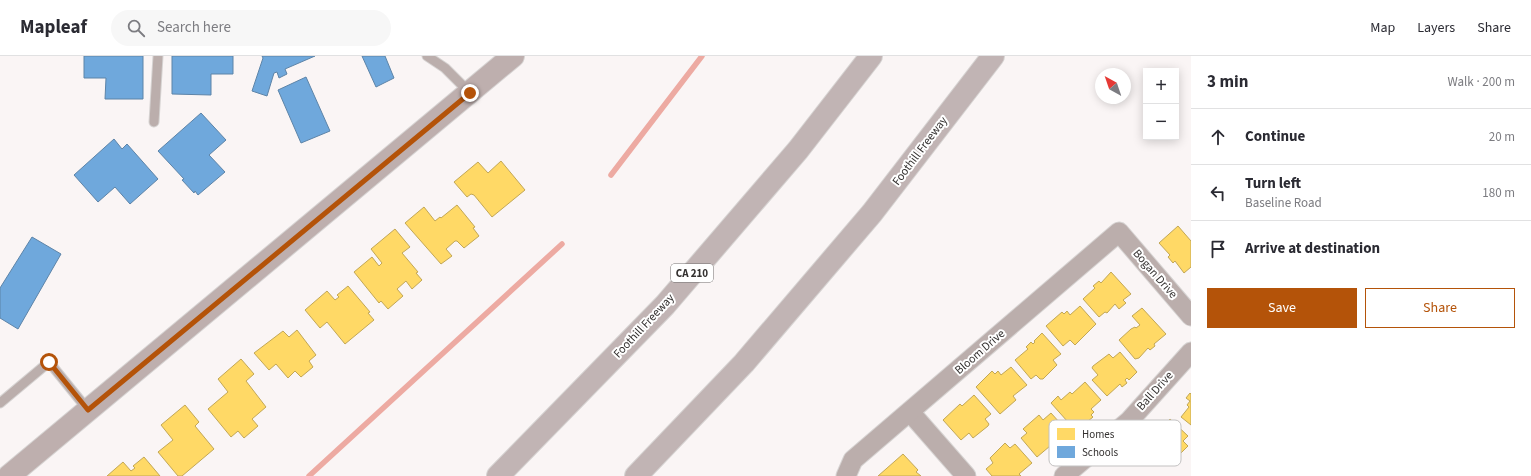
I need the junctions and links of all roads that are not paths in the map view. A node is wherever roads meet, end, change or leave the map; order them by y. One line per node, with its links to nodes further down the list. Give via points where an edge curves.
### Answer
1 (158, 56): 7 (lane)
2 (427, 56): 6 (lane, via 445,68)
3 (514, 56): 6 (main road)
4 (871, 56): 17 (highway, Foothill Freeway / CA 210, via 798,150 664,305)
5 (993, 56): 18 (highway, Foothill Freeway, via 872,213 744,363)
6 (470, 93): 12 (main road)
7 (154, 122)
8 (1119, 232): 9 (street, Bogan Drive); 13 (street, Bloom Drive)
9 (1191, 316)
10 (1191, 352): 14 (street, Ball Drive)
11 (0, 403): 12 (lane, via 49,362)
12 (88, 410): 16 (main road)
13 (910, 412): 19 (street, Bloom Drive, via 853,460); 20 (street)
14 (1130, 420)
15 (1076, 466): 21 (street, Ball Drive)
16 (9, 476)
17 (498, 476)
18 (636, 476)
19 (846, 476)
20 (966, 476)
21 (1064, 476)

